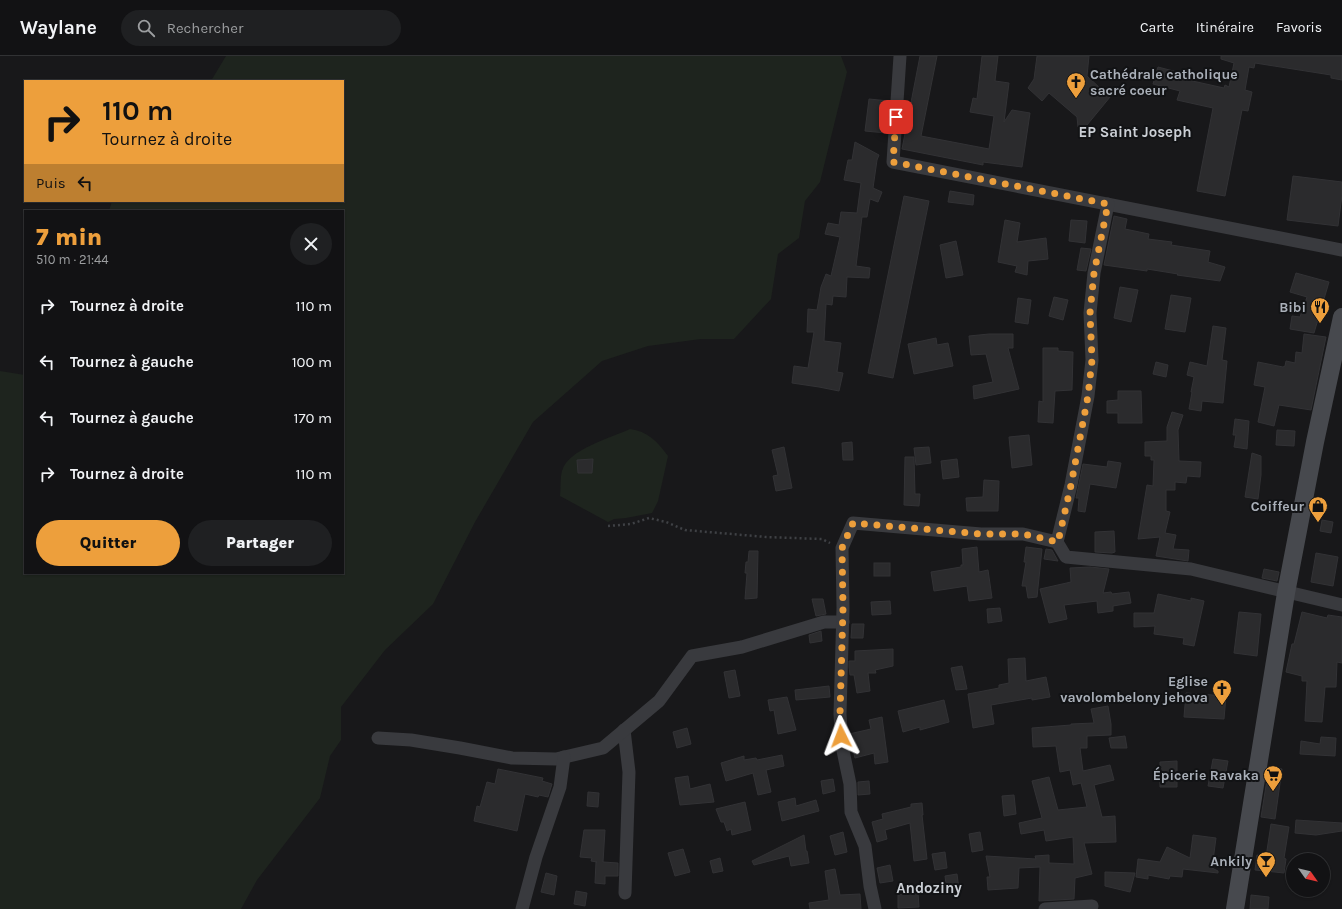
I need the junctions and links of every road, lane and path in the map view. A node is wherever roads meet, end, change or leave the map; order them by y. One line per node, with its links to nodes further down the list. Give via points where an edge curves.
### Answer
1 (900, 56): 2 (street, via 893,162)
2 (1108, 204): 3 (street); 6 (street, via 1093,280 1090,313 1092,360 1088,396)
3 (1342, 250)
4 (1342, 317): 8 (street)
5 (608, 526): 7 (path, via 631,524 649,518 685,530 822,539)
6 (1058, 542): 7 (street, via 1023,534 981,534 853,523); 8 (street, via 1066,557 1191,569)
7 (842, 548): 10 (street)
8 (1286, 593): 9 (street); 19 (street)
9 (1342, 605)
10 (842, 622): 11 (street, via 824,622 742,647 692,656 658,701); 17 (street, via 842,746 850,784 851,812 865,846)
11 (624, 730): 13 (street, via 603,748); 14 (street, via 629,772)
12 (378, 738): 13 (street, via 411,740 512,758)
13 (564, 757): 16 (street, via 560,787 536,857)
14 (625, 893)
15 (1092, 906): 18 (street)
16 (522, 909)
17 (875, 909)
18 (1045, 909)
19 (1235, 909)

